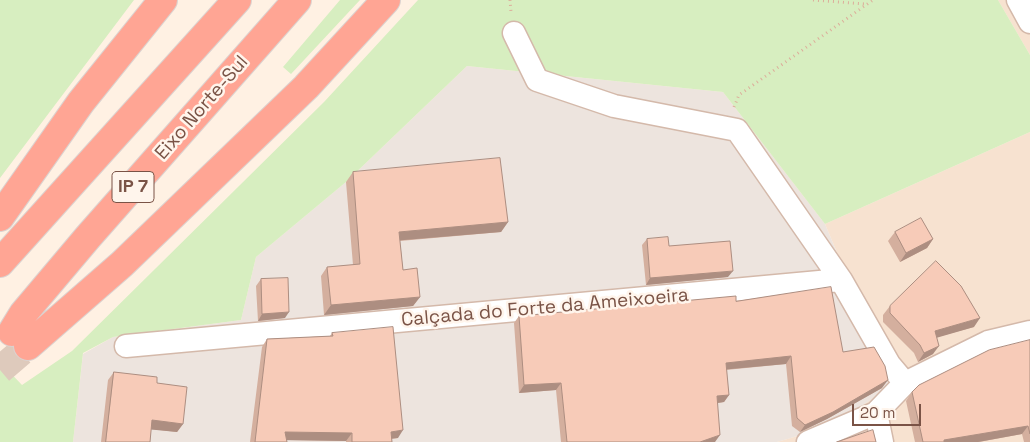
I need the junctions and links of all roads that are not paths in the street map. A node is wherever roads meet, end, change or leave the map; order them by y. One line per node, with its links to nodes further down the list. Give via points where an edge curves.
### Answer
1 (163, 0): 8 (highway, via 81,102)
2 (297, 0): 3 (highway, Eixo Norte-Sul / IP 7, via 24,314 20,339 122,264 306,87)
3 (386, 0)
4 (1018, 0): 6 (street)
5 (230, 8): 9 (highway, IP 7)
6 (1030, 22)
7 (514, 33): 10 (street, via 538,80 614,106 737,130)
8 (0, 218)
9 (0, 263)
10 (841, 280): 12 (street, Calçada do Forte da Ameixoeira); 13 (street, via 889,364)
11 (1030, 332): 13 (street, via 988,342)
12 (126, 346)
13 (905, 384): 14 (street)
14 (876, 413): 15 (street); 16 (street)
15 (808, 442)
16 (882, 442)

